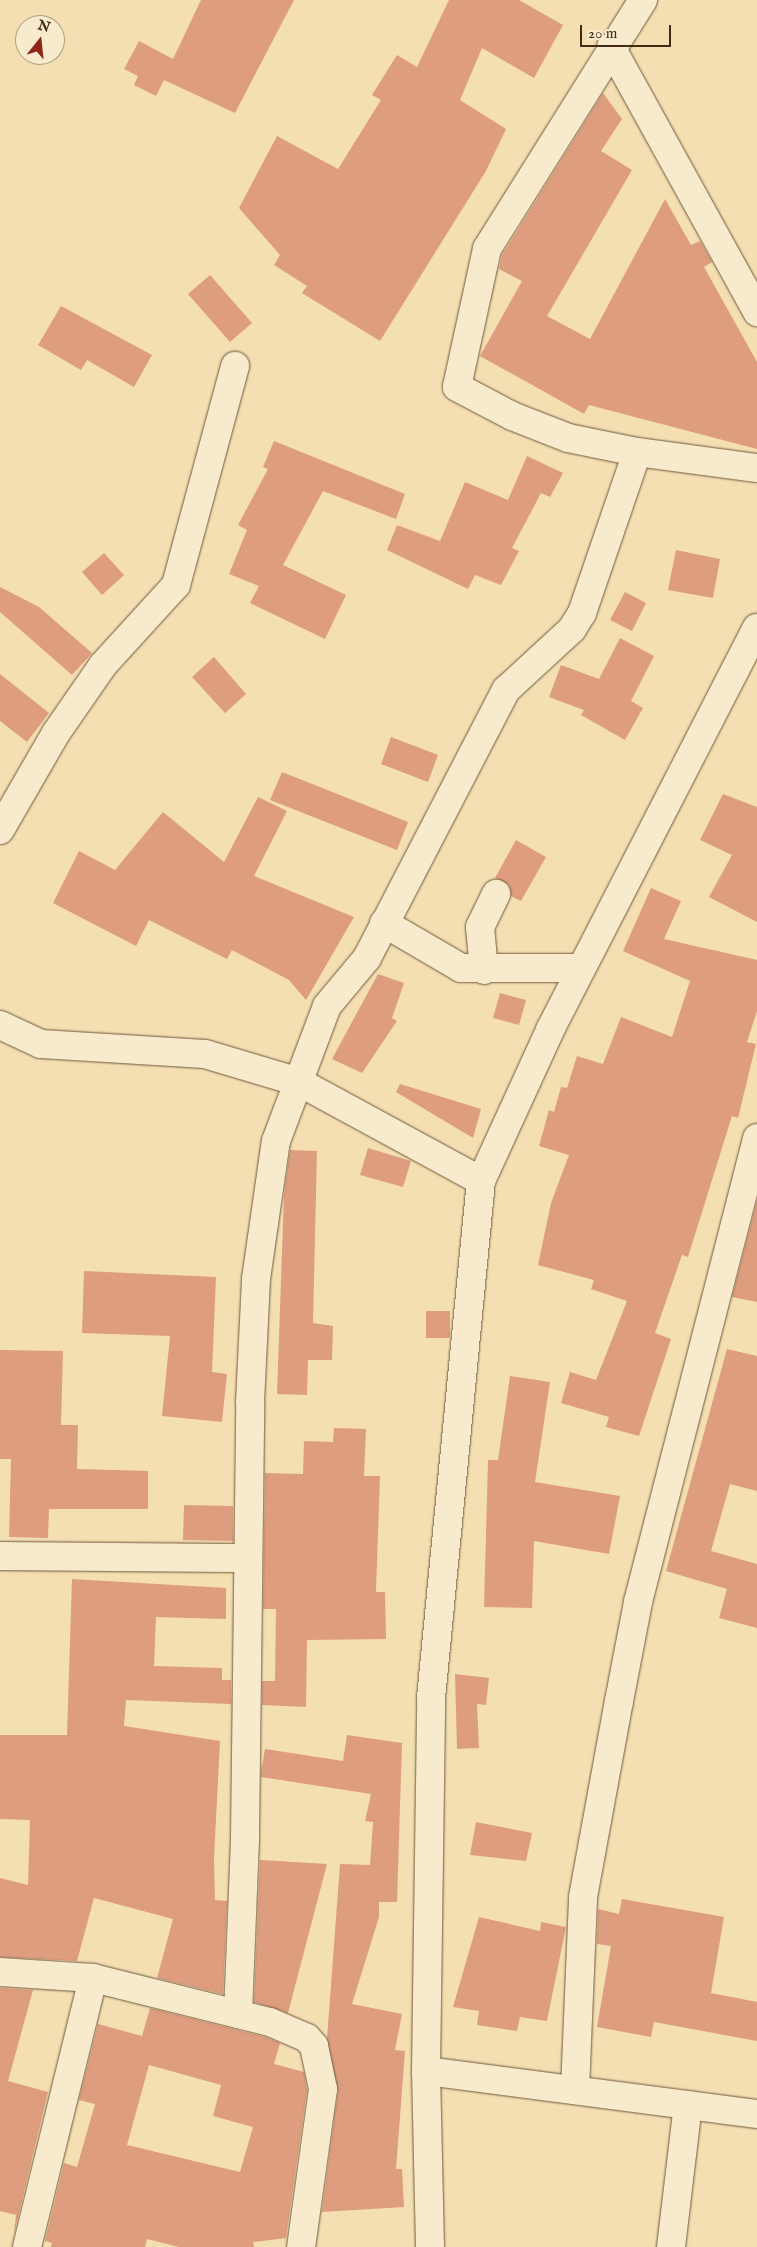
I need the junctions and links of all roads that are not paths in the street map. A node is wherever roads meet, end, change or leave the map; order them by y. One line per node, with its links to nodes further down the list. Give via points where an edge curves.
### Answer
1 (641, 1): 2 (street)
2 (611, 47): 3 (street); 5 (street, via 487,249 457,381 464,392 512,416 568,438)
3 (757, 312)
4 (235, 366): 8 (street, via 176,585 103,665 56,734)
5 (637, 452): 6 (street); 10 (street, via 582,613 572,629 506,690)
6 (757, 468)
7 (757, 628): 11 (street)
8 (0, 830)
9 (496, 894): 12 (street, via 480,927)
10 (384, 923): 12 (street, via 461,968); 14 (street, via 367,958 327,1006)
11 (581, 968): 12 (street); 16 (street)
12 (484, 970)
13 (0, 1026): 14 (street, via 41,1044 205,1054)
14 (299, 1082): 16 (street); 18 (street, via 276,1141 256,1279)
15 (757, 1138): 23 (street, via 645,1572 626,1665 583,1897)
16 (481, 1181): 22 (street, via 431,1698)
17 (0, 1556): 18 (street)
18 (248, 1558): 21 (street)
19 (0, 1972): 20 (street)
20 (93, 1978): 21 (street); 26 (street)
21 (238, 2014): 27 (street, via 307,2038 320,2064 322,2095)
22 (426, 2071): 23 (street); 28 (street)
23 (575, 2090): 24 (street)
24 (688, 2105): 25 (street); 29 (street)
25 (757, 2114)
26 (27, 2247)
27 (301, 2247)
28 (430, 2247)
29 (671, 2247)

